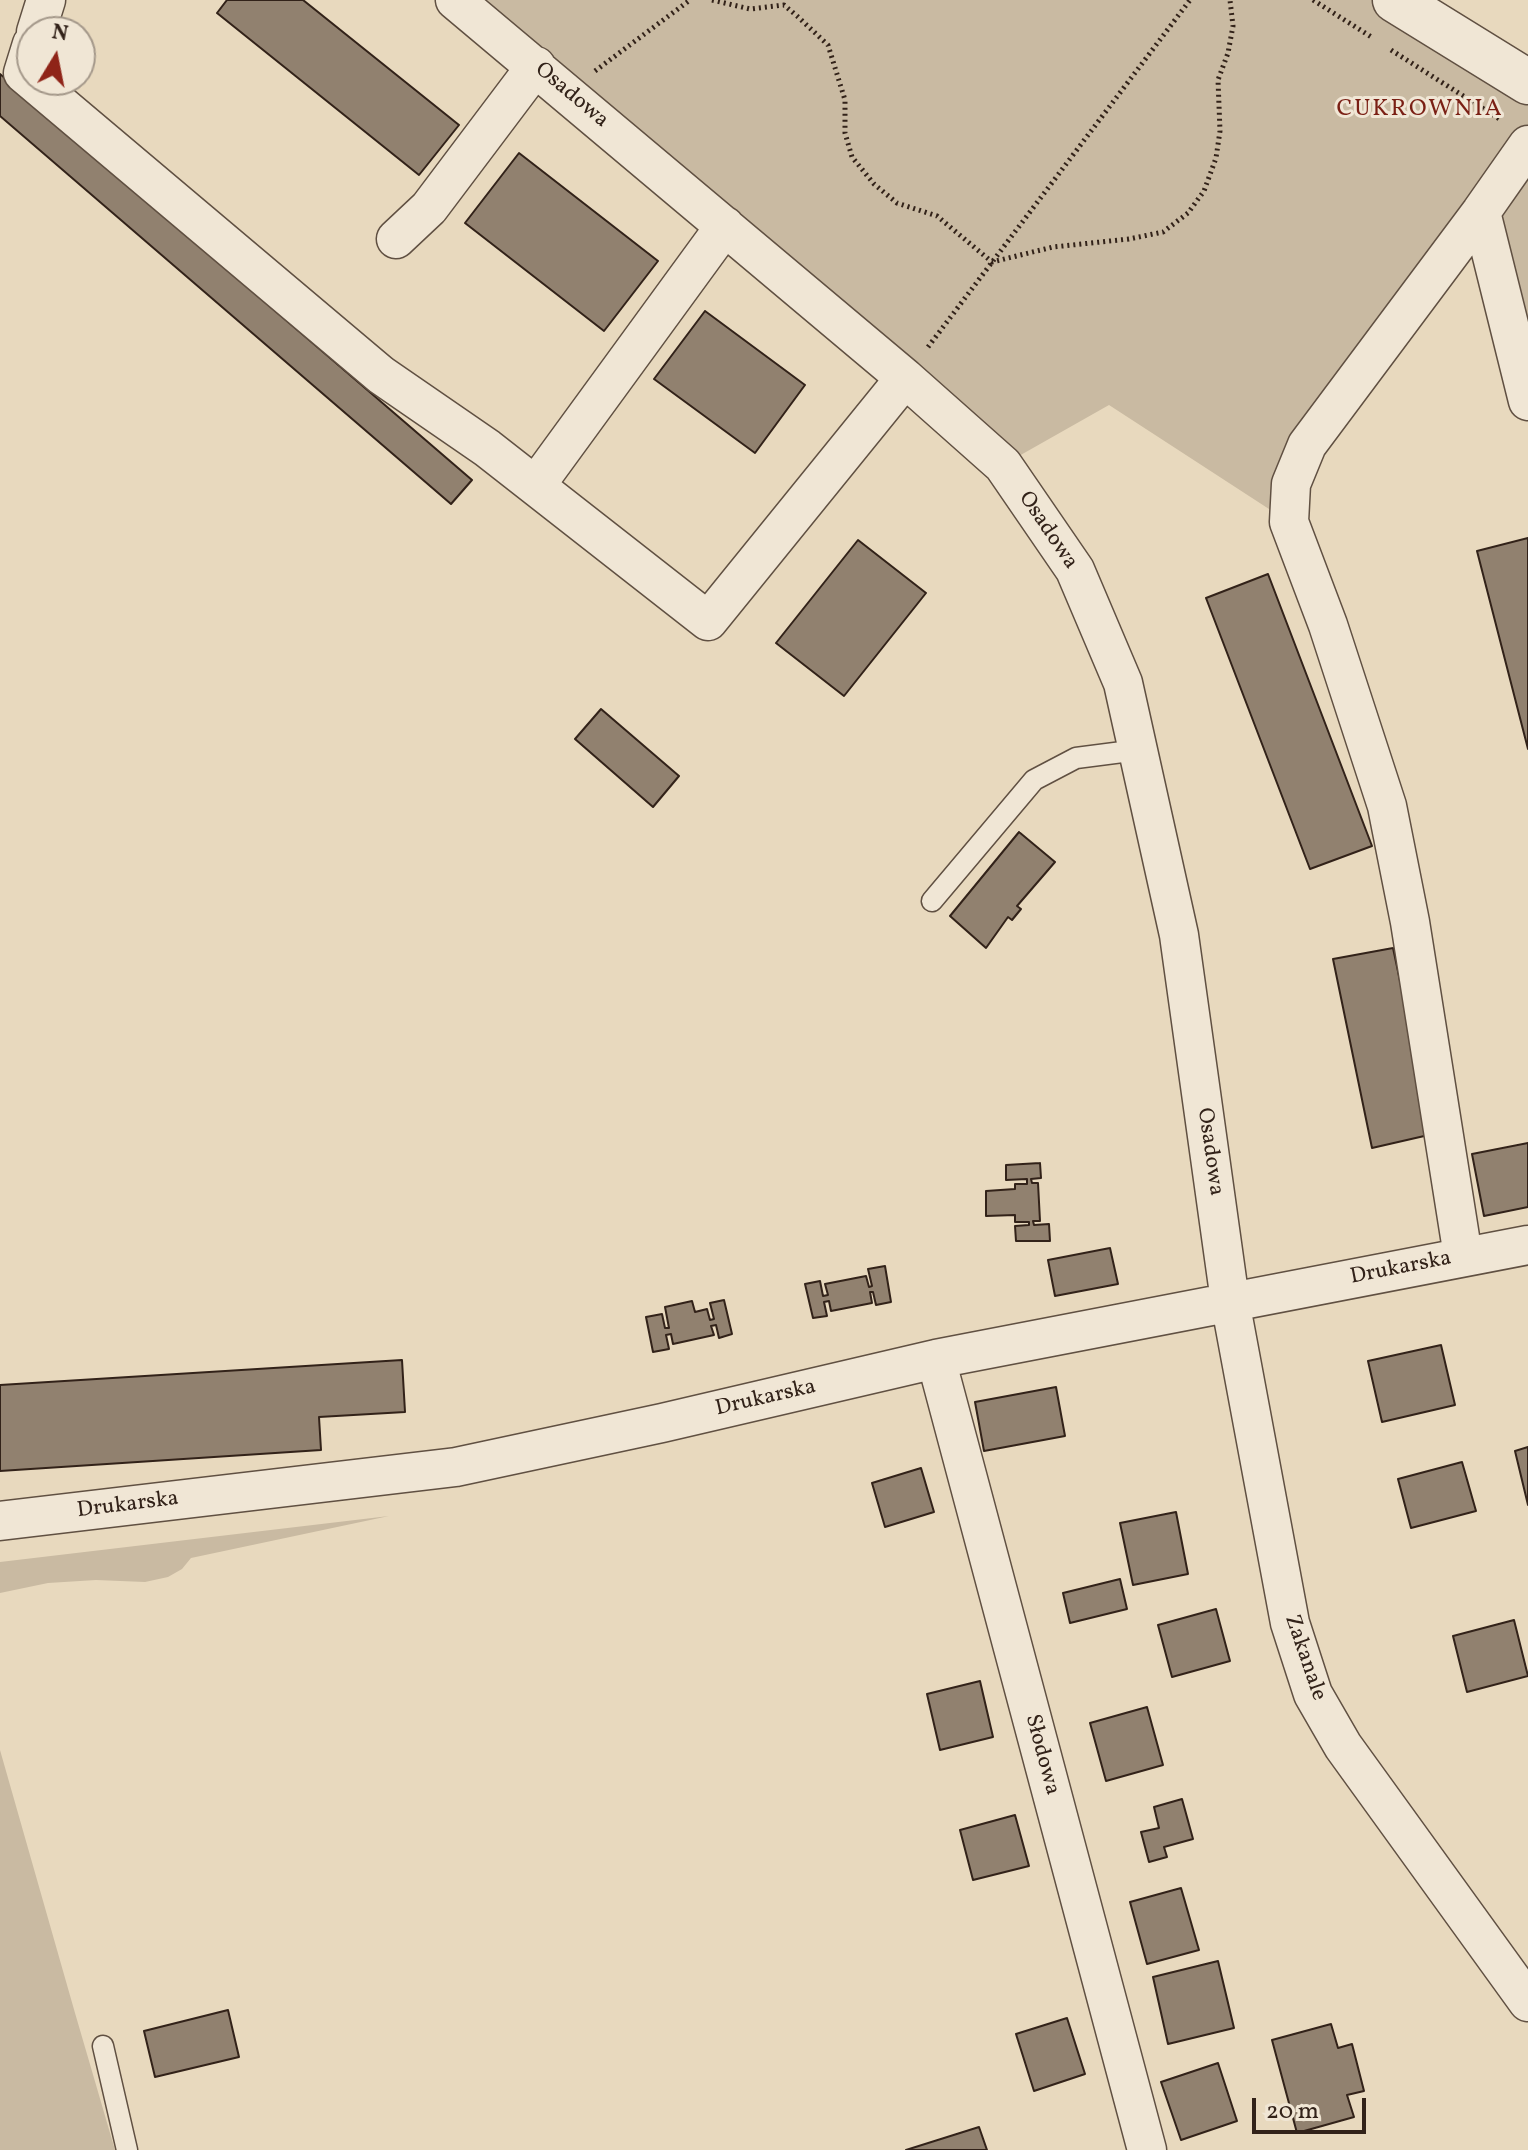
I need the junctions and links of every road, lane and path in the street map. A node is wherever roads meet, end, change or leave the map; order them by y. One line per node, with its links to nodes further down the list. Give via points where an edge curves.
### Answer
1 (455, 0): 10 (street, Osadowa)
2 (690, 0): 12 (path)
3 (712, 0): 9 (path, via 750,9)
4 (791, 0): 9 (path)
5 (1190, 0): 18 (path)
6 (1230, 0): 18 (path, via 1233,26 1218,80 1216,158 1204,191 1188,213 1163,232 1053,247)
7 (1313, 0): 14 (path)
8 (1395, 0): 11 (street)
9 (784, 5): 18 (path, via 828,45 845,100 848,145 866,175 897,203 937,216)
10 (536, 66): 12 (street, Osadowa); 17 (street, via 429,208)
11 (1528, 82)
12 (567, 92): 16 (street, Osadowa)
13 (50, 96): 21 (street, via 381,375)
14 (1521, 137): 15 (street)
15 (1481, 212): 20 (street); 25 (street, via 1307,445 1291,484 1289,522 1387,806)
16 (725, 226): 19 (street, Osadowa); 21 (street)
17 (396, 239)
18 (992, 262): 19 (path)
19 (905, 378): 21 (street, via 708,621); 22 (street, Osadowa, via 1003,465 1075,570 1123,683)
20 (1528, 401)
21 (536, 485)
22 (1138, 750): 23 (lane, via 1076,758 1034,780); 26 (street, Osadowa, via 1179,935)
23 (932, 901)
24 (1528, 1245): 25 (street, Drukarska)
25 (1463, 1256): 26 (street, Drukarska)
26 (1230, 1301): 27 (street, Drukarska); 29 (street, Zakanale, via 1290,1623 1313,1694 1343,1746)
27 (936, 1359): 28 (street, Drukarska, via 456,1467); 32 (street, Słodowa)
28 (0, 1521)
29 (1528, 2002)
30 (103, 2046): 31 (lane)
31 (127, 2150)
32 (1147, 2150)

